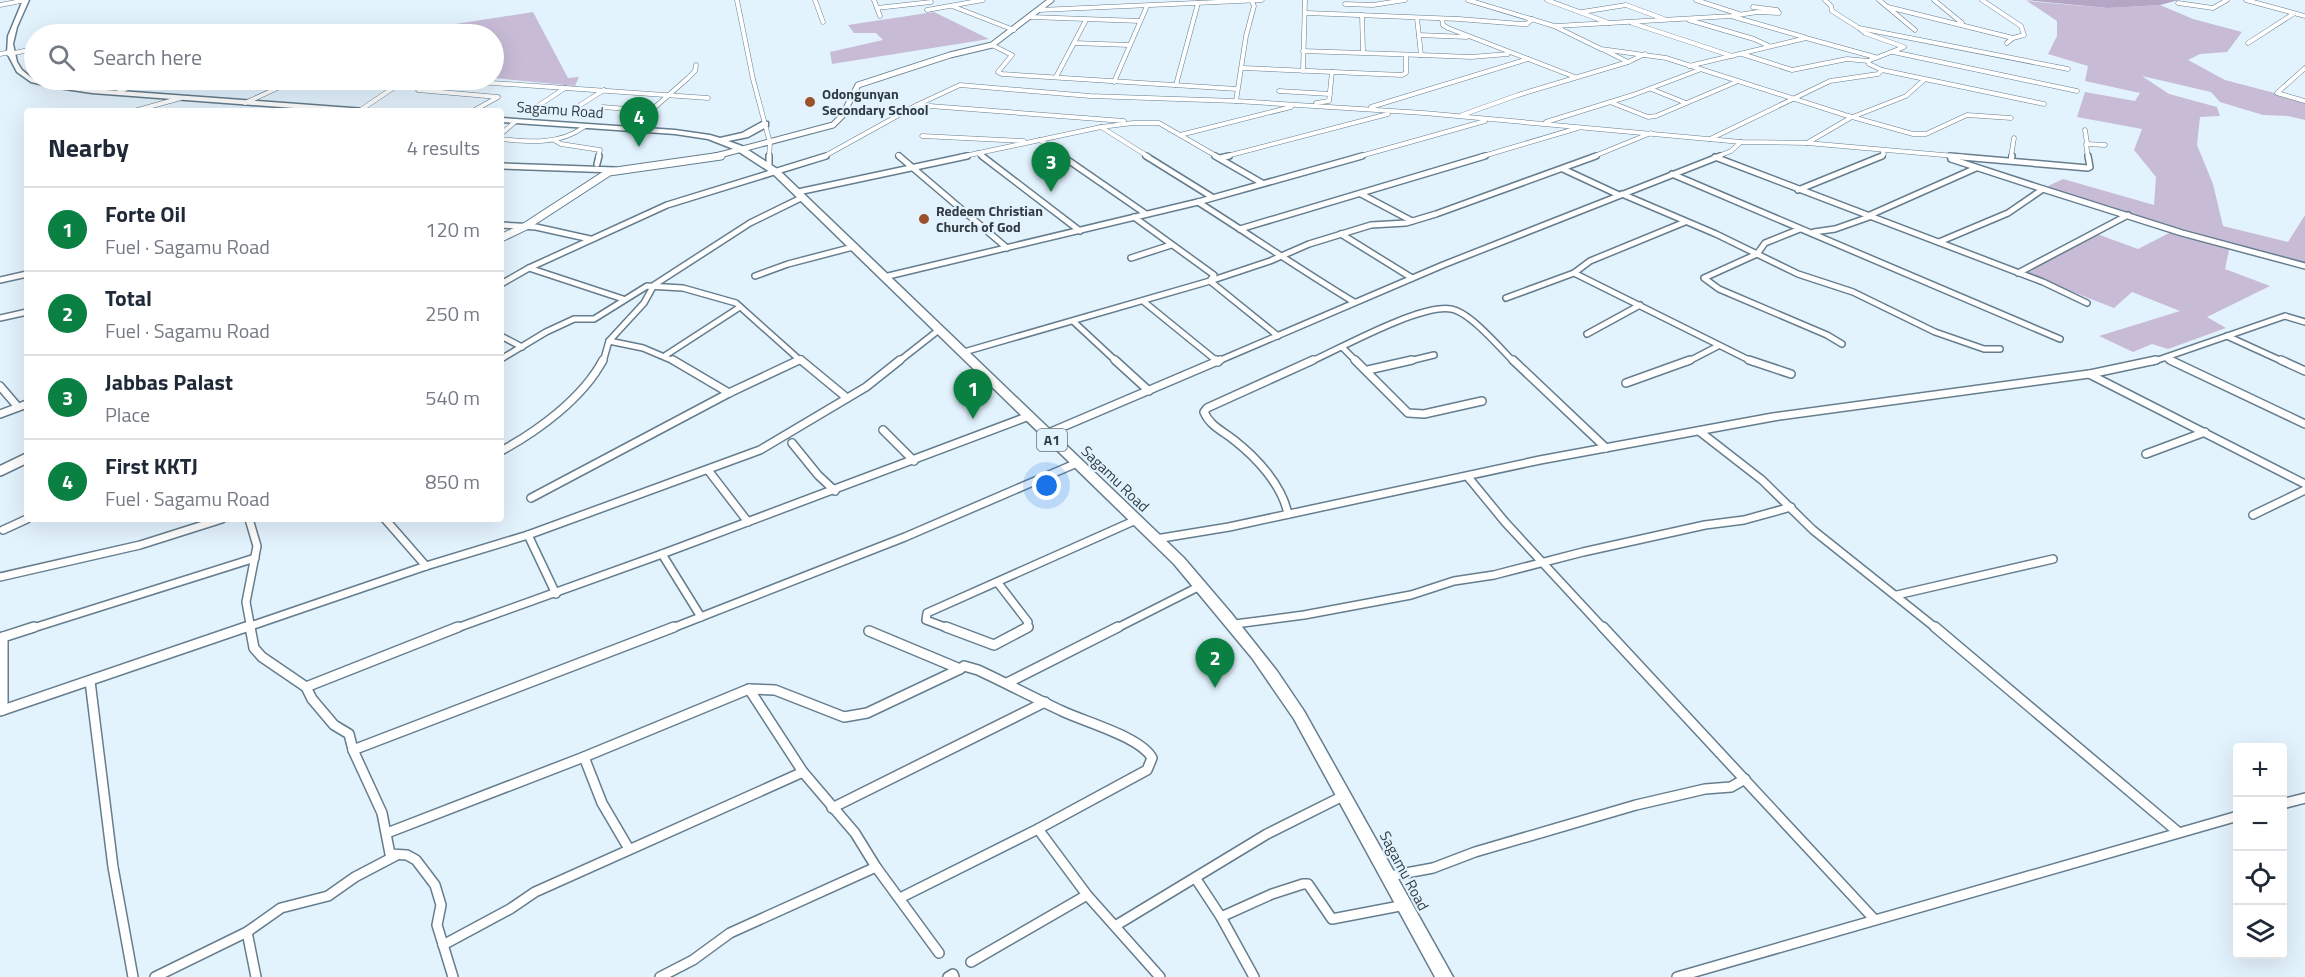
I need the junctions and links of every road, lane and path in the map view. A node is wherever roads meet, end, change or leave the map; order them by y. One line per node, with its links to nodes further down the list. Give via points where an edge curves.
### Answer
1 (26, 0): 27 (street); 80 (highway, via 13,28)
2 (737, 0): 155 (street)
3 (815, 0): 54 (street)
4 (874, 0): 34 (street)
5 (983, 0): 30 (street)
6 (1042, 0): 7 (street)
7 (1051, 0): 36 (street)
8 (1262, 0): 22 (street)
9 (1305, 0): 38 (street)
10 (1405, 0): 28 (street)
11 (1468, 0): 49 (street)
12 (1547, 0): 37 (street)
13 (1696, 0): 41 (street)
14 (1826, 0): 61 (street, via 1832,11)
15 (1879, 0): 33 (street)
16 (1934, 0): 60 (street)
17 (1982, 0): 67 (street, via 2021,26 2024,35)
18 (2227, 0): 25 (street, via 2212,8)
19 (2246, 0): 39 (street)
20 (930, 1): 29 (street); 34 (street)
21 (1224, 1): 22 (street); 24 (street)
22 (1252, 1): 93 (street)
23 (1171, 2): 24 (street); 31 (street)
24 (1198, 3): 107 (street)
25 (2178, 3)
26 (1345, 4): 28 (street)
27 (0, 5)
28 (1369, 5): 43 (street)
29 (935, 6)
30 (952, 6): 35 (street); 62 (street)
31 (1148, 6): 36 (street); 53 (street)
32 (1753, 7): 41 (street, via 1776,9 1779,13)
33 (1888, 7): 60 (street); 63 (street)
34 (877, 8): 42 (street)
35 (927, 10)
36 (1039, 10): 46 (street)
37 (1582, 12): 50 (street, via 1626,5); 56 (street)
38 (1307, 13): 40 (street); 76 (street)
39 (2294, 14): 45 (street); 70 (street)
40 (1362, 15): 43 (street); 78 (street)
41 (1741, 15): 44 (street)
42 (880, 16)
43 (1370, 16): 47 (street)
44 (1732, 16): 51 (street); 66 (street)
45 (2305, 16)
46 (1031, 17): 52 (street); 62 (street)
47 (1417, 18): 48 (street); 64 (street)
48 (1442, 19): 57 (street); 65 (street, via 1445,26)
49 (1532, 19): 57 (street); 58 (street)
50 (1665, 19): 51 (street); 55 (street)
51 (1693, 20): 73 (street)
52 (1086, 21): 53 (street); 68 (street)
53 (1140, 21): 72 (street)
54 (823, 22)
55 (1628, 22): 56 (street); 86 (street)
56 (1610, 23): 59 (street)
57 (1527, 24): 58 (street)
58 (1546, 24): 59 (street)
59 (1554, 26): 74 (street)
60 (1966, 26): 67 (street)
61 (1859, 28): 79 (street, via 1904,46); 95 (street)
62 (1014, 30): 71 (street)
63 (1915, 30)
64 (1419, 35): 65 (street); 84 (street)
65 (1464, 35): 77 (street)
66 (1806, 38): 73 (street); 87 (street)
67 (2013, 38): 69 (street)
68 (1074, 43): 72 (street); 101 (street)
69 (2007, 43)
70 (2248, 43)
71 (992, 45): 101 (street, via 1012,55 999,73); 174 (street, via 867,81 854,90 839,121)
72 (1129, 45): 104 (street)
73 (1769, 46): 83 (street)
74 (1602, 49): 82 (street); 90 (street)
75 (24, 51): 80 (street)
76 (1303, 51): 78 (street); 97 (street)
77 (1500, 51): 84 (street, via 1479,57); 88 (street)
78 (1363, 52): 85 (street)
79 (1893, 52): 87 (street); 119 (street)
80 (9, 53): 81 (street); 100 (highway)
81 (0, 54)
82 (1645, 54): 90 (street); 92 (street)
83 (1742, 54): 86 (street); 89 (street, via 1790,70 1847,59)
84 (1421, 55): 85 (street)
85 (1406, 56): 99 (street, via 1406,73 1402,75)
86 (1732, 56): 92 (street)
87 (1875, 57): 89 (street)
88 (1528, 59): 102 (street); 144 (street)
89 (1868, 61): 96 (street)
90 (1628, 62): 102 (street)
91 (696, 65): 122 (street, via 695,71)
92 (1689, 66): 98 (street)
93 (1243, 68): 97 (street); 110 (street)
94 (2305, 68): 129 (street, via 2277,93)
95 (2068, 69)
96 (1882, 70): 103 (street); 125 (street, via 1830,81)
97 (1303, 71): 99 (street)
98 (1698, 71): 105 (street); 111 (street)
99 (1332, 72): 121 (street)
100 (24, 75)
101 (1056, 77): 104 (street)
102 (1575, 77): 147 (street)
103 (1924, 80): 133 (street); 148 (street, via 1906,96)
104 (1114, 82): 107 (street)
105 (1737, 82): 125 (street); 131 (street)
106 (504, 83): 109 (street)
107 (1176, 85): 108 (street)
108 (1195, 86): 110 (street); 126 (street)
109 (566, 87): 117 (street); 141 (street)
110 (1237, 89): 127 (street)
111 (1651, 89): 128 (street); 131 (street)
112 (99, 90): 120 (highway)
113 (123, 90): 120 (street)
114 (273, 90): 130 (street)
115 (390, 90): 139 (street)
116 (417, 90): 140 (street, via 498,97)
117 (604, 90): 122 (street); 142 (street)
118 (1280, 91): 121 (street)
119 (2077, 91)
120 (118, 92): 123 (highway)
121 (1330, 94): 135 (street, via 1327,102)
122 (667, 95): 124 (street); 145 (street)
123 (181, 98): 130 (highway); 137 (street)
124 (708, 98)
125 (1794, 99): 148 (street); 165 (street)
126 (1191, 100): 127 (street); 134 (street, via 960,85)
127 (1236, 101): 132 (street)
128 (1610, 102): 131 (street, via 1650,117); 153 (street)
129 (2305, 102)
130 (245, 103): 138 (highway)
131 (1686, 103)
132 (1277, 104): 135 (street); 143 (street)
133 (2044, 104)
134 (917, 105): 154 (street); 189 (street, via 824,157)
135 (1299, 105): 143 (street); 144 (street)
136 (603, 107): 145 (street)
137 (145, 108)
138 (308, 108)
139 (363, 108)
140 (478, 108)
141 (535, 108)
142 (574, 109)
143 (1283, 109): 163 (street)
144 (1363, 110): 146 (street)
145 (651, 111): 159 (street)
146 (1387, 112): 147 (street); 183 (street)
147 (1460, 116): 151 (street)
148 (1852, 117): 149 (street, via 1922,135 1963,116); 175 (street)
149 (2011, 118)
150 (504, 120): 152 (highway, Sagamu Road / A1)
151 (1490, 120): 153 (street); 193 (street)
152 (516, 122): 156 (highway, Sagamu Road / A1); 161 (street)
153 (1554, 122): 158 (street)
154 (1132, 123): 157 (street); 163 (street, via 1157,123)
155 (765, 124): 169 (highway, via 745,135); 174 (street)
156 (584, 127): 159 (highway, Sagamu Road / A1); 168 (street, via 569,137)
157 (1101, 127): 170 (street); 199 (street)
158 (1575, 128): 162 (street); 197 (street)
159 (629, 129): 169 (highway, Sagamu Road / A1)
160 (2085, 130): 173 (street)
161 (504, 132)
162 (1651, 133): 165 (street); 190 (street)
163 (1180, 135): 183 (street)
164 (922, 136): 172 (street)
165 (1713, 137): 171 (street)
166 (2014, 138): 184 (street)
167 (504, 140): 168 (street)
168 (554, 140): 185 (street, via 600,150)
169 (721, 140): 177 (highway, Sagamu Road / A1)
170 (1040, 140): 172 (street); 201 (street)
171 (1741, 141): 175 (street); 182 (street, via 1731,151)
172 (1031, 142): 179 (street)
173 (2087, 143): 176 (street); 184 (street, via 2089,168)
174 (770, 144): 177 (street); 189 (street)
175 (1807, 144): 178 (street)
176 (2105, 145)
177 (743, 150): 189 (highway, Sagamu Road / A1); 191 (street, via 693,162)
178 (1883, 152): 181 (street); 195 (street, via 1879,158)
179 (978, 153): 187 (street); 213 (street)
180 (898, 155): 187 (street)
181 (1942, 156): 184 (street); 188 (street)
182 (1715, 157): 192 (street); 195 (street)
183 (1220, 158): 193 (street)
184 (2011, 160)
185 (597, 164)
186 (504, 168): 191 (street)
187 (911, 168): 196 (street); 221 (street)
188 (1976, 168): 194 (street); 202 (street)
189 (772, 169): 196 (highway, Sagamu Road / A1); 217 (street, via 667,205)
190 (1563, 169): 198 (street); 207 (street)
191 (617, 170): 210 (street, via 603,174)
192 (1671, 174): 198 (street); 211 (street)
193 (1262, 183): 199 (street)
194 (2043, 189): 203 (street); 218 (street, via 1998,218)
195 (1798, 190): 202 (street)
196 (801, 194): 220 (highway, Sagamu Road / A1); 236 (street)
197 (1361, 194): 207 (street); 212 (street)
198 (1620, 194): 208 (street); 232 (street)
199 (1212, 197): 200 (street)
200 (1198, 202): 201 (street); 212 (street)
201 (1146, 214): 204 (street)
202 (1871, 215): 205 (street); 206 (street)
203 (2128, 215): 225 (street); 228 (street)
204 (1134, 217): 213 (street); 219 (street)
205 (1862, 220): 206 (street); 214 (street)
206 (1883, 220): 218 (street)
207 (1412, 221): 215 (street, via 1375,224)
208 (1685, 222): 222 (street); 227 (street, via 1585,264)
209 (504, 225): 210 (street)
210 (526, 226): 216 (street); 217 (street)
211 (1801, 228): 214 (street); 222 (street, via 1765,243)
212 (1240, 229): 223 (street)
213 (1080, 231): 221 (street)
214 (1810, 232): 253 (street)
215 (1341, 234): 223 (street); 232 (street)
216 (504, 237)
217 (590, 239): 226 (street)
218 (1939, 242): 228 (street)
219 (1171, 245): 224 (street); 234 (street, via 1214,275)
220 (853, 247): 230 (street); 231 (highway, Sagamu Road / A1)
221 (1007, 248): 231 (street)
222 (1759, 251): 255 (street, via 1705,280); 259 (street, via 1798,274 1853,292 1938,334 1984,349)
223 (1282, 255): 234 (street); 240 (street)
224 (1131, 258)
225 (2305, 267)
226 (529, 268): 235 (street); 238 (street)
227 (1574, 273): 237 (street); 242 (street)
228 (2018, 273): 241 (street)
229 (24, 275): 233 (street)
230 (755, 276)
231 (884, 277): 248 (highway, Sagamu Road / A1)
232 (1412, 278): 240 (street)
233 (0, 280)
234 (1210, 281): 239 (street); 250 (street)
235 (504, 282)
236 (654, 285): 238 (street); 243 (street, via 711,295); 254 (street, via 644,303)
237 (1506, 298)
238 (623, 299): 257 (street, via 594,319 574,319)
239 (1143, 301): 246 (street); 266 (street)
240 (1354, 302): 250 (street)
241 (2087, 303)
242 (1640, 305): 249 (street); 256 (street)
243 (740, 307): 261 (street); 265 (street)
244 (24, 313): 245 (street)
245 (0, 318)
246 (1074, 322): 260 (street); 273 (street)
247 (2305, 322): 251 (street, via 2285,316)
248 (940, 329): 260 (highway, Sagamu Road / A1); 275 (street)
249 (1587, 334)
250 (1278, 336): 266 (street)
251 (2227, 336): 264 (street); 268 (street)
252 (504, 338): 257 (street)
253 (2060, 339)
254 (609, 341): 261 (street, via 644,346); 288 (street, via 597,372 584,387 533,434)
255 (1842, 344)
256 (1718, 346): 269 (street); 271 (street, via 1684,363)
257 (522, 347): 263 (street)
258 (1342, 347): 267 (street); 287 (street, via 1418,313 1456,310); 300 (street, via 1204,412 1214,426 1252,454)
259 (2000, 349)
260 (964, 352): 280 (highway, Sagamu Road / A1)
261 (666, 355): 274 (street)
262 (1434, 355): 267 (street)
263 (504, 357)
264 (2166, 358): 270 (street); 281 (street)
265 (801, 359): 274 (street); 275 (street)
266 (1218, 362): 273 (street)
267 (1368, 370): 276 (street, via 1404,410 1413,414)
268 (2305, 371)
269 (1791, 374)
270 (2089, 374): 283 (street); 284 (street)
271 (1626, 383)
272 (0, 386): 278 (street)
273 (1149, 391): 285 (street)
274 (729, 393): 299 (street)
275 (847, 398): 293 (street, via 775,442)
276 (1482, 401)
277 (24, 405): 278 (street)
278 (18, 407): 279 (street)
279 (0, 414)
280 (1029, 416): 285 (highway, Sagamu Road / A1); 291 (street)
281 (2305, 424)
282 (883, 430): 291 (street)
283 (1699, 431): 287 (street); 301 (street)
284 (2205, 432): 289 (street); 296 (street)
285 (1046, 434): 292 (highway, Sagamu Road / A1)
286 (792, 443): 298 (street)
287 (1606, 448): 295 (street)
288 (504, 449)
289 (2146, 454)
290 (24, 459): 294 (street)
291 (914, 461): 298 (street)
292 (1077, 463): 306 (highway, Sagamu Road / A1); 324 (street, via 905,537)
293 (708, 470): 310 (street); 312 (street)
294 (0, 471)
295 (1468, 477): 302 (street); 317 (street)
296 (2305, 484)
297 (2305, 490): 304 (street)
298 (835, 491): 310 (street)
299 (531, 498)
300 (1288, 502): 302 (street); 303 (street)
301 (1791, 507): 317 (street); 323 (street, via 1813,530)
302 (1304, 511): 303 (street)
303 (1288, 514): 313 (street)
304 (2253, 515)
305 (24, 520): 311 (street)
306 (1137, 520): 313 (highway, Sagamu Road / A1); 320 (street)
307 (214, 522): 319 (street, via 125,549)
308 (250, 522): 315 (street, via 257,546)
309 (388, 522): 318 (street)
310 (748, 522): 314 (street)
311 (3, 530)
312 (528, 535): 318 (street); 322 (street)
313 (1156, 539): 321 (highway, Sagamu Road / A1)
314 (662, 554): 322 (street); 324 (street)
315 (255, 558): 326 (street, via 246,603); 328 (street)
316 (2053, 559): 323 (street)
317 (1544, 563): 325 (street, via 1454,581 1411,595); 339 (street)
318 (426, 566): 326 (street)
319 (0, 577)
320 (998, 583): 320 (street, via 927,614 926,620 994,645 1024,631 1028,622)
321 (1200, 586): 325 (highway, Sagamu Road / A1); 331 (street)
322 (556, 594): 332 (street, via 436,635)
323 (1897, 595): 346 (street)
324 (701, 617): 336 (street)
325 (1235, 624): 340 (highway, Sagamu Road / A1, via 1274,676)
326 (250, 625): 330 (street); 332 (street, via 254,648 262,657)
327 (869, 631): 329 (street)
328 (2, 637): 335 (street)
329 (960, 669): 331 (street, via 971,667); 333 (street, via 852,718 775,690)
330 (90, 681): 335 (street); 364 (street, via 114,876)
331 (1007, 683): 334 (street)
332 (306, 687): 336 (street, via 334,725 349,734)
333 (749, 689): 337 (street); 338 (street)
334 (1045, 702): 343 (street); 345 (street, via 1126,740 1153,760 1147,770)
335 (1, 711)
336 (353, 750): 347 (street)
337 (584, 757): 347 (street); 348 (street, via 602,803)
338 (803, 772): 343 (street); 348 (street)
339 (1745, 779): 351 (street, via 1731,787 1636,805 1433,868); 357 (street)
340 (1345, 795): 351 (highway, Sagamu Road / A1); 352 (street, via 1267,834)
341 (2305, 798): 342 (street)
342 (2287, 803)
343 (832, 808): 350 (street)
344 (2233, 817): 346 (street)
345 (1038, 829): 353 (street); 354 (street)
346 (2178, 832): 357 (street)
347 (387, 833): 349 (street, via 390,854)
348 (629, 849): 360 (street, via 535,892)
349 (399, 854): 359 (street, via 328,896 281,908); 360 (street, via 416,860 435,885 441,905 437,926)
350 (876, 867): 354 (street); 367 (street, via 730,933 693,960)
351 (1389, 876): 355 (highway, Sagamu Road / A1)
352 (1196, 879): 356 (street); 358 (street)
353 (1087, 895): 358 (street); 362 (street)
354 (900, 898): 361 (street)
355 (1405, 905): 356 (street, via 1332,918 1308,884 1304,884); 372 (highway, Sagamu Road / A1)
356 (1221, 917): 371 (street)
357 (1874, 919): 373 (street)
358 (1115, 926): 370 (street)
359 (247, 932): 365 (street); 366 (street)
360 (443, 945): 363 (street)
361 (939, 953)
362 (971, 962)
363 (449, 976)
364 (133, 977)
365 (155, 977)
366 (256, 977)
367 (660, 977)
368 (948, 977): 369 (street)
369 (954, 977)
370 (1160, 977)
371 (1254, 977)
372 (1444, 977)
373 (1677, 977)

